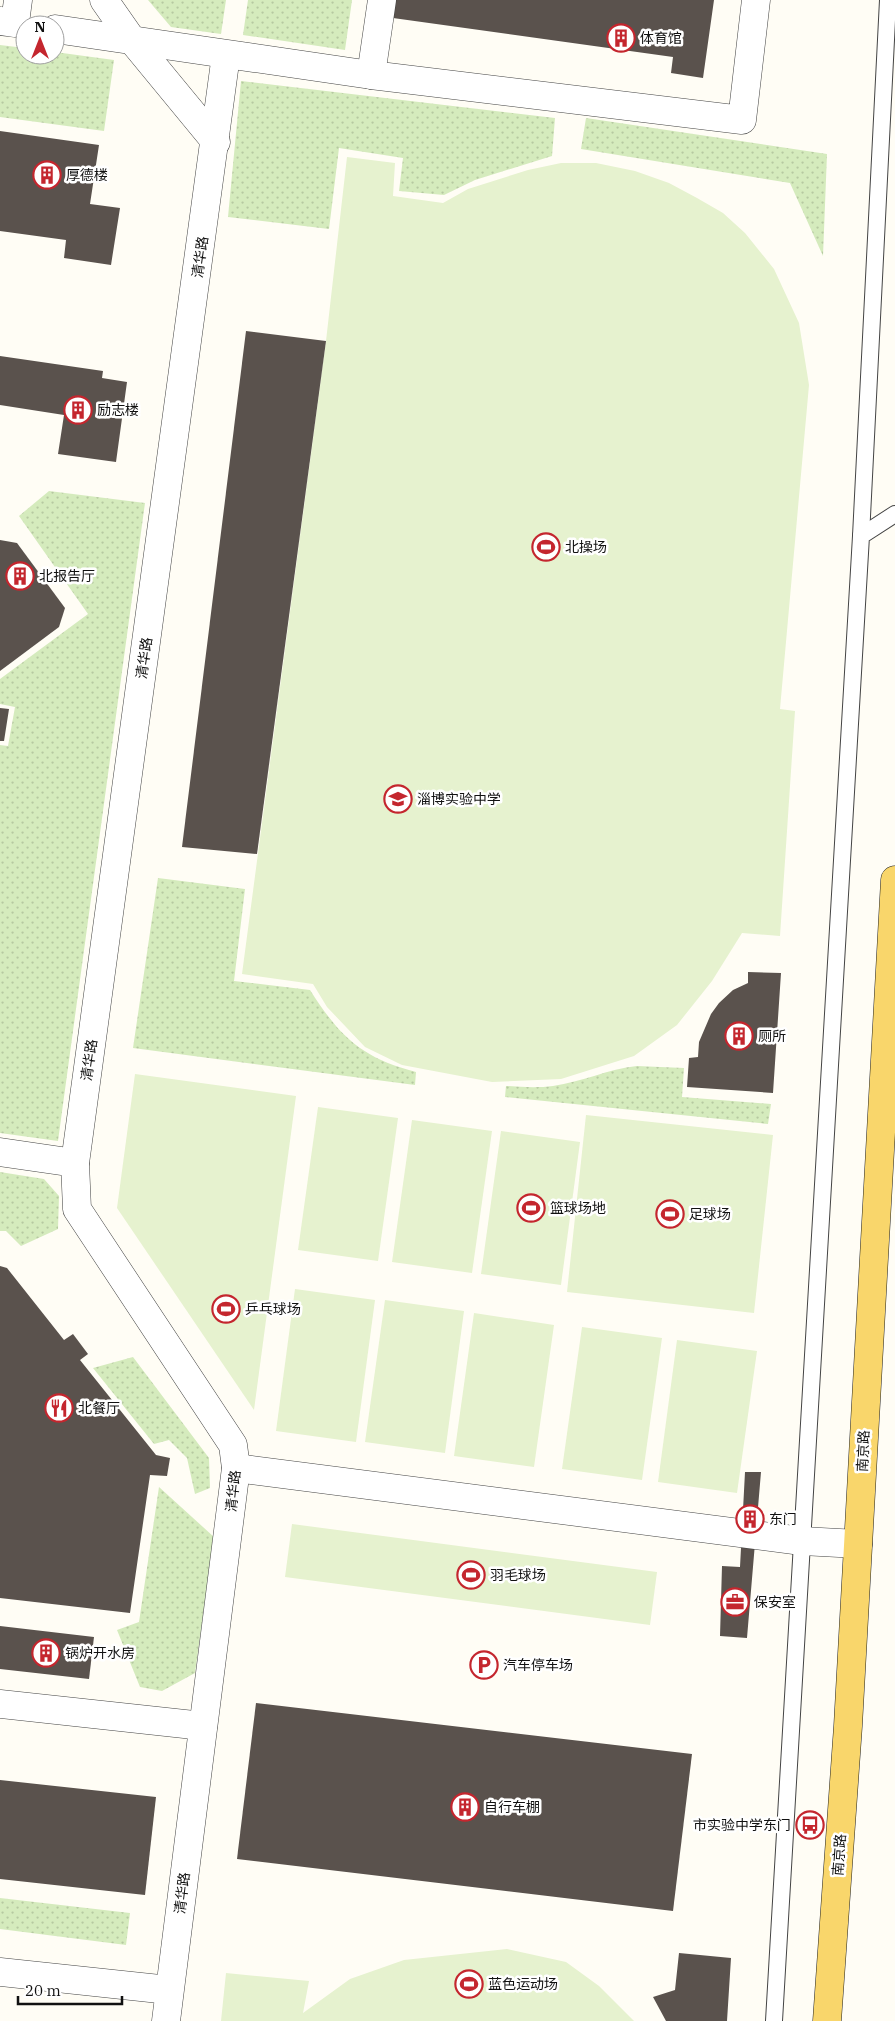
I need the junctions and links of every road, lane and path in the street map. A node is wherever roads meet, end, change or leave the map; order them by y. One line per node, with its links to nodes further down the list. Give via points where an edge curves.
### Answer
1 (104, 0): 6 (street)
2 (382, 0): 8 (street)
3 (756, 0): 8 (street, via 742,120)
4 (888, 0): 11 (lane)
5 (65, 30): 6 (street)
6 (132, 40): 7 (street); 9 (street)
7 (226, 55): 8 (street); 9 (street, 清华路)
8 (371, 75)
9 (216, 142): 14 (street, 清华路)
10 (895, 514): 11 (lane)
11 (861, 536): 16 (lane)
12 (895, 880): 17 (main road, 南京路)
13 (0, 1152): 14 (street)
14 (74, 1162): 15 (street, 清华路, via 77,1209 233,1445)
15 (236, 1468): 16 (street); 19 (street, 清华路)
16 (802, 1540): 17 (street); 23 (lane)
17 (858, 1544): 24 (main road, 南京路)
18 (0, 1704): 19 (street)
19 (203, 1726): 21 (street, 清华路)
20 (0, 1972): 21 (street)
21 (169, 1990): 22 (street, 清华路)
22 (166, 2021)
23 (774, 2021)
24 (827, 2021)

